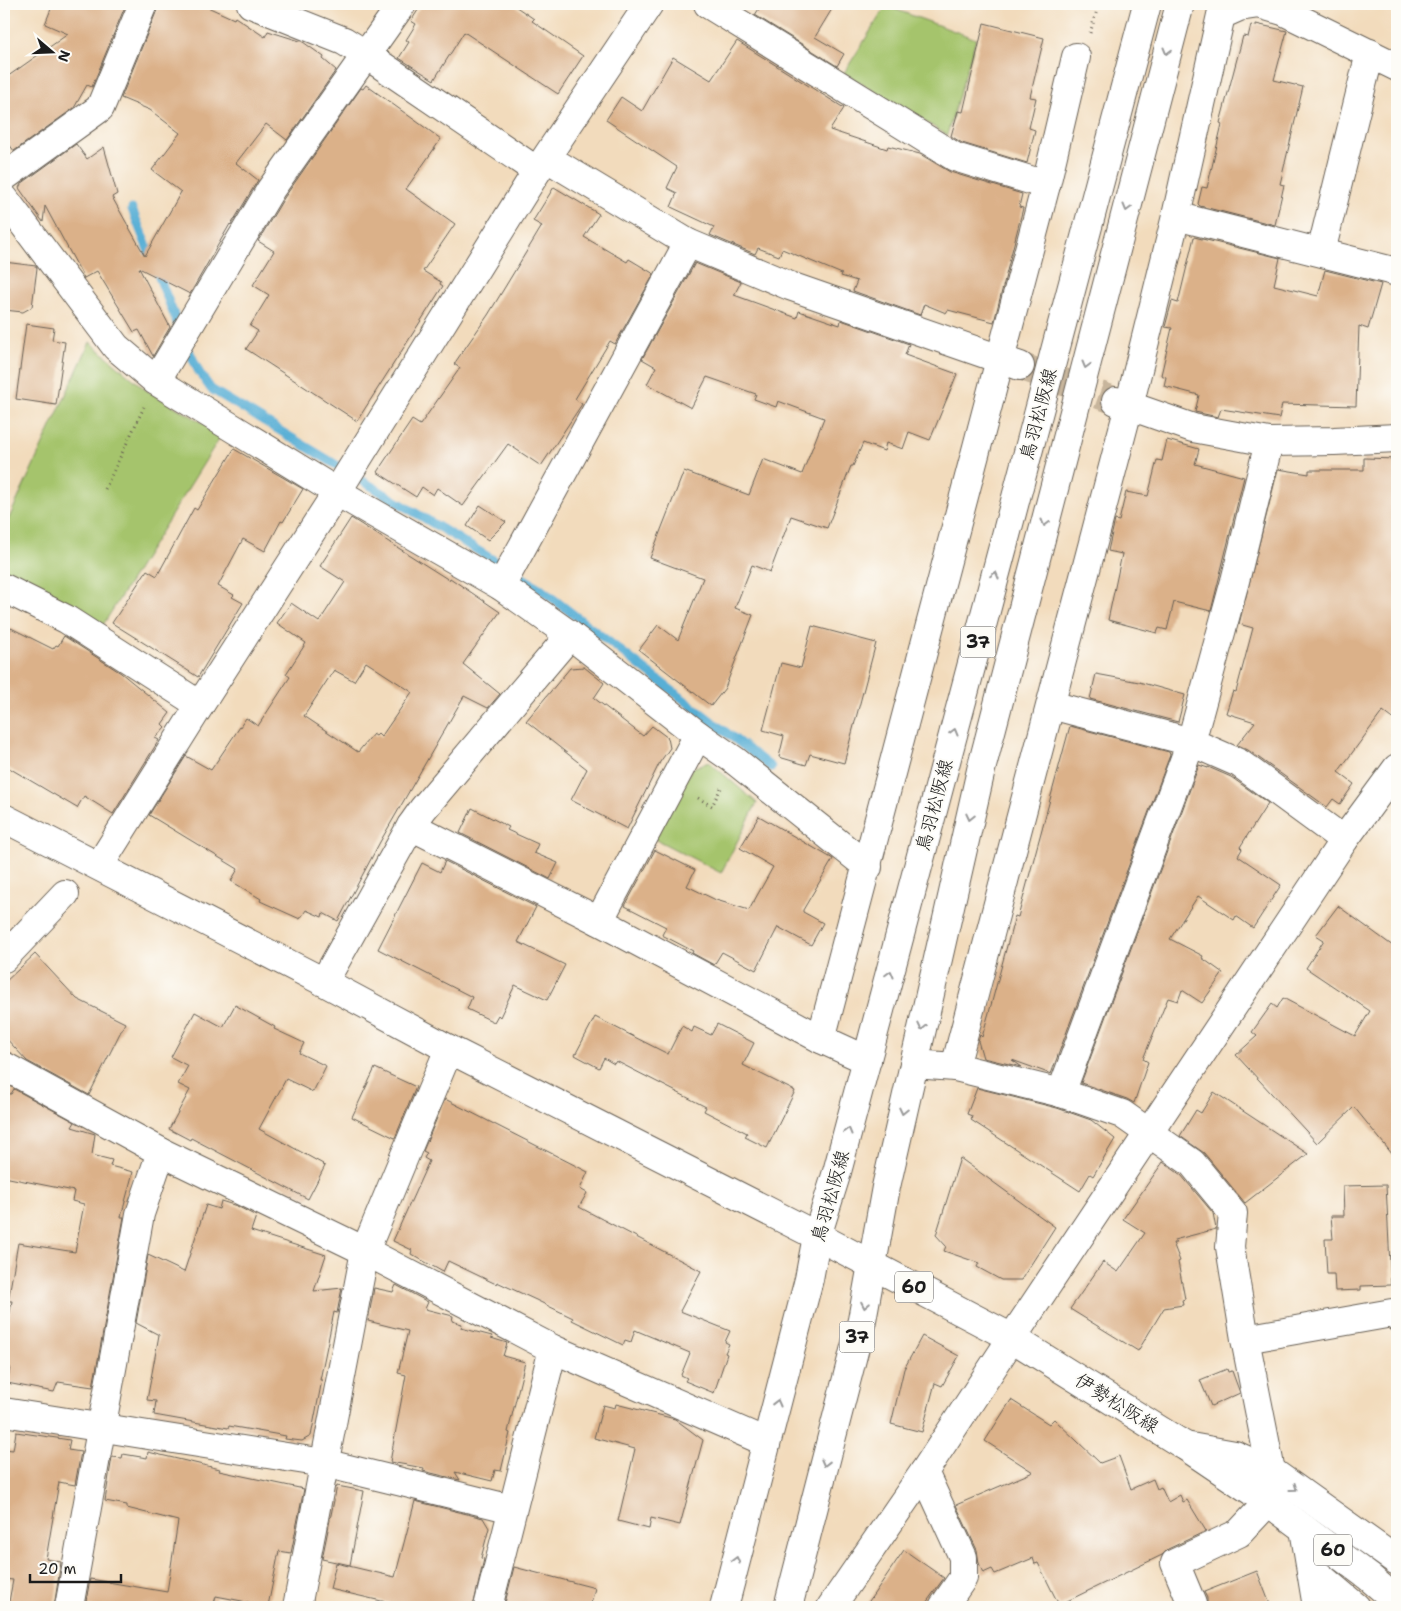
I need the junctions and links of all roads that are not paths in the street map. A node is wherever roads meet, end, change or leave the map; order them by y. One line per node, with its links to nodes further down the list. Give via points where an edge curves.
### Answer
1 (143, 4): 13 (street, via 100,108)
2 (251, 4): 9 (street, via 344,41)
3 (402, 4): 9 (street)
4 (649, 4): 12 (street)
5 (708, 4): 14 (street, via 955,157)
6 (1147, 4): 45 (street, 鳥羽松阪線 / 37, one-way to 6)
7 (1180, 4): 46 (street, 鳥羽松阪線 / 37, one-way to 46, via 981,770)
8 (1370, 53): 11 (street); 16 (street, via 1283,11 1259,4 1239,7 1221,15); 18 (street)
9 (365, 54): 12 (street); 21 (street, via 270,188)
10 (1076, 58): 14 (street)
11 (1397, 67)
12 (542, 165): 17 (street); 25 (street)
13 (4, 177)
14 (1046, 185): 20 (street)
15 (4, 198): 21 (street, via 116,346)
16 (1176, 216): 18 (street); 22 (street)
17 (688, 243): 20 (street, via 790,286); 26 (street)
18 (1321, 252): 19 (street)
19 (1397, 272)
20 (1009, 362): 38 (street)
21 (163, 370): 25 (street)
22 (1123, 403): 24 (street, via 1194,428); 29 (street)
23 (1397, 438): 24 (street)
24 (1270, 442): 32 (street)
25 (339, 489): 26 (street); 30 (street)
26 (503, 583): 28 (street)
27 (4, 588): 30 (street, via 66,619)
28 (570, 635): 31 (street); 35 (street)
29 (1051, 704): 32 (street); 48 (street)
30 (200, 705): 37 (street)
31 (698, 735): 38 (street); 40 (street)
32 (1191, 742): 36 (street, via 1239,764); 49 (street)
33 (1397, 768): 36 (street)
34 (4, 818): 37 (street, 伊勢松阪線)
35 (411, 826): 40 (street); 42 (street)
36 (1344, 840): 50 (street)
37 (99, 866): 42 (street, 伊勢松阪線)
38 (868, 867): 43 (street)
39 (65, 894): 41 (street)
40 (599, 921): 43 (street)
41 (4, 958)
42 (324, 982): 44 (street, 伊勢松阪線)
43 (821, 1039): 45 (street)
44 (449, 1049): 52 (street, 伊勢松阪線); 53 (street)
45 (867, 1060): 52 (street, 鳥羽松阪線 / 37, one-way to 45)
46 (914, 1064): 48 (street); 54 (street, 鳥羽松阪線 / 37, one-way to 54)
47 (4, 1066): 51 (street)
48 (955, 1067): 49 (street)
49 (1061, 1093): 50 (street, via 1122,1114)
50 (1149, 1132): 56 (street); 57 (street, via 1192,1163 1234,1213 1230,1247)
51 (161, 1152): 53 (street); 60 (street, via 140,1214)
52 (817, 1236): 54 (street, 伊勢松阪線 / 60); 61 (street, 鳥羽松阪線 / 37, one-way to 52, via 809,1279)
53 (365, 1251): 58 (street); 63 (street)
54 (872, 1264): 56 (street, 伊勢松阪線 / 60); 77 (street, 鳥羽松阪線 / 37, one-way to 77, via 862,1320)
55 (1397, 1317): 57 (street, via 1392,1313)
56 (1012, 1338): 62 (street, 伊勢松阪線 / 60); 65 (street)
57 (1245, 1339): 64 (street)
58 (552, 1349): 61 (street); 67 (street)
59 (4, 1412): 60 (street)
60 (101, 1427): 63 (street); 73 (street)
61 (766, 1442): 76 (street, 鳥羽松阪線 / 37, one-way to 61)
62 (1185, 1446): 64 (street, via 1235,1455); 66 (street, 伊勢松阪線 / 60)
63 (324, 1463): 67 (street); 74 (street)
64 (1271, 1471): 69 (street, one-way to 69)
65 (924, 1472): 78 (street); 79 (street, via 964,1557 963,1578)
66 (1268, 1502): 68 (street, 伊勢松阪線 / 60); 72 (street, via 1239,1533 1175,1563)
67 (512, 1508): 75 (street)
68 (1304, 1529): 70 (street); 71 (street, 伊勢松阪線 / 60)
69 (1397, 1561)
70 (1311, 1569): 80 (street); 81 (street)
71 (1397, 1601)
72 (1192, 1604)
73 (69, 1607)
74 (297, 1607)
75 (488, 1607)
76 (724, 1607)
77 (788, 1607)
78 (831, 1607)
79 (943, 1607)
80 (1317, 1607)
81 (1356, 1607)

